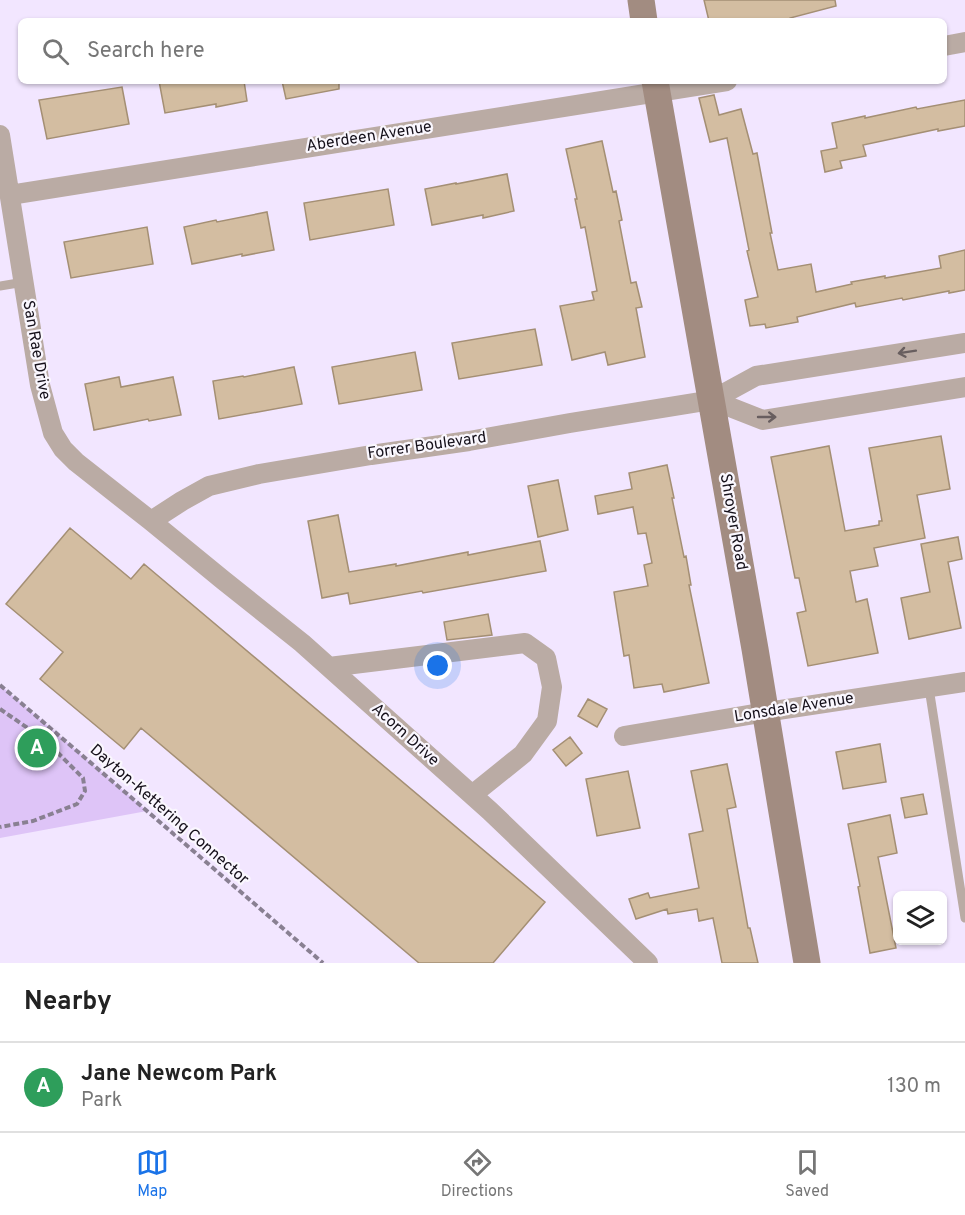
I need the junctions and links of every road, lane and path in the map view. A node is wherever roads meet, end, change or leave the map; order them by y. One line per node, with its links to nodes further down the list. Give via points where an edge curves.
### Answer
1 (640, 0): 2 (main road)
2 (643, 18)
3 (965, 42): 4 (street)
4 (947, 45)
5 (692, 84): 6 (street, Aberdeen Avenue)
6 (656, 87): 8 (street, Aberdeen Avenue); 13 (main road, Shroyer Road)
7 (0, 135): 8 (street, San Rae Drive)
8 (10, 195): 9 (street, San Rae Drive)
9 (24, 282): 10 (lane); 14 (street, San Rae Drive, via 40,385 53,433 76,462)
10 (0, 286)
11 (965, 343): 13 (street, Forrer Boulevard, one-way to 13, via 756,376)
12 (965, 387): 13 (street, one-way to 12, via 763,420)
13 (712, 400): 14 (street, Forrer Boulevard, via 259,474 209,486); 20 (main road, Shroyer Road)
14 (151, 521): 15 (street, Acorn Drive)
15 (329, 667): 22 (street, Acorn Drive); 22 (street, via 525,643 546,658 552,687 547,721 523,754)
16 (965, 682): 18 (street, Lonsdale Avenue)
17 (0, 685): 25 (path, Dayton-Kettering Connector)
18 (929, 688): 20 (street, Lonsdale Avenue); 24 (lane)
19 (0, 709): 23 (path, via 45,740 83,778 85,791 78,804 33,821)
20 (766, 712): 21 (street, Lonsdale Avenue); 27 (main road, Shroyer Road)
21 (624, 736)
22 (472, 795): 26 (street, Acorn Drive)
23 (0, 827)
24 (965, 918)
25 (322, 963)
26 (648, 963)
27 (807, 963)

